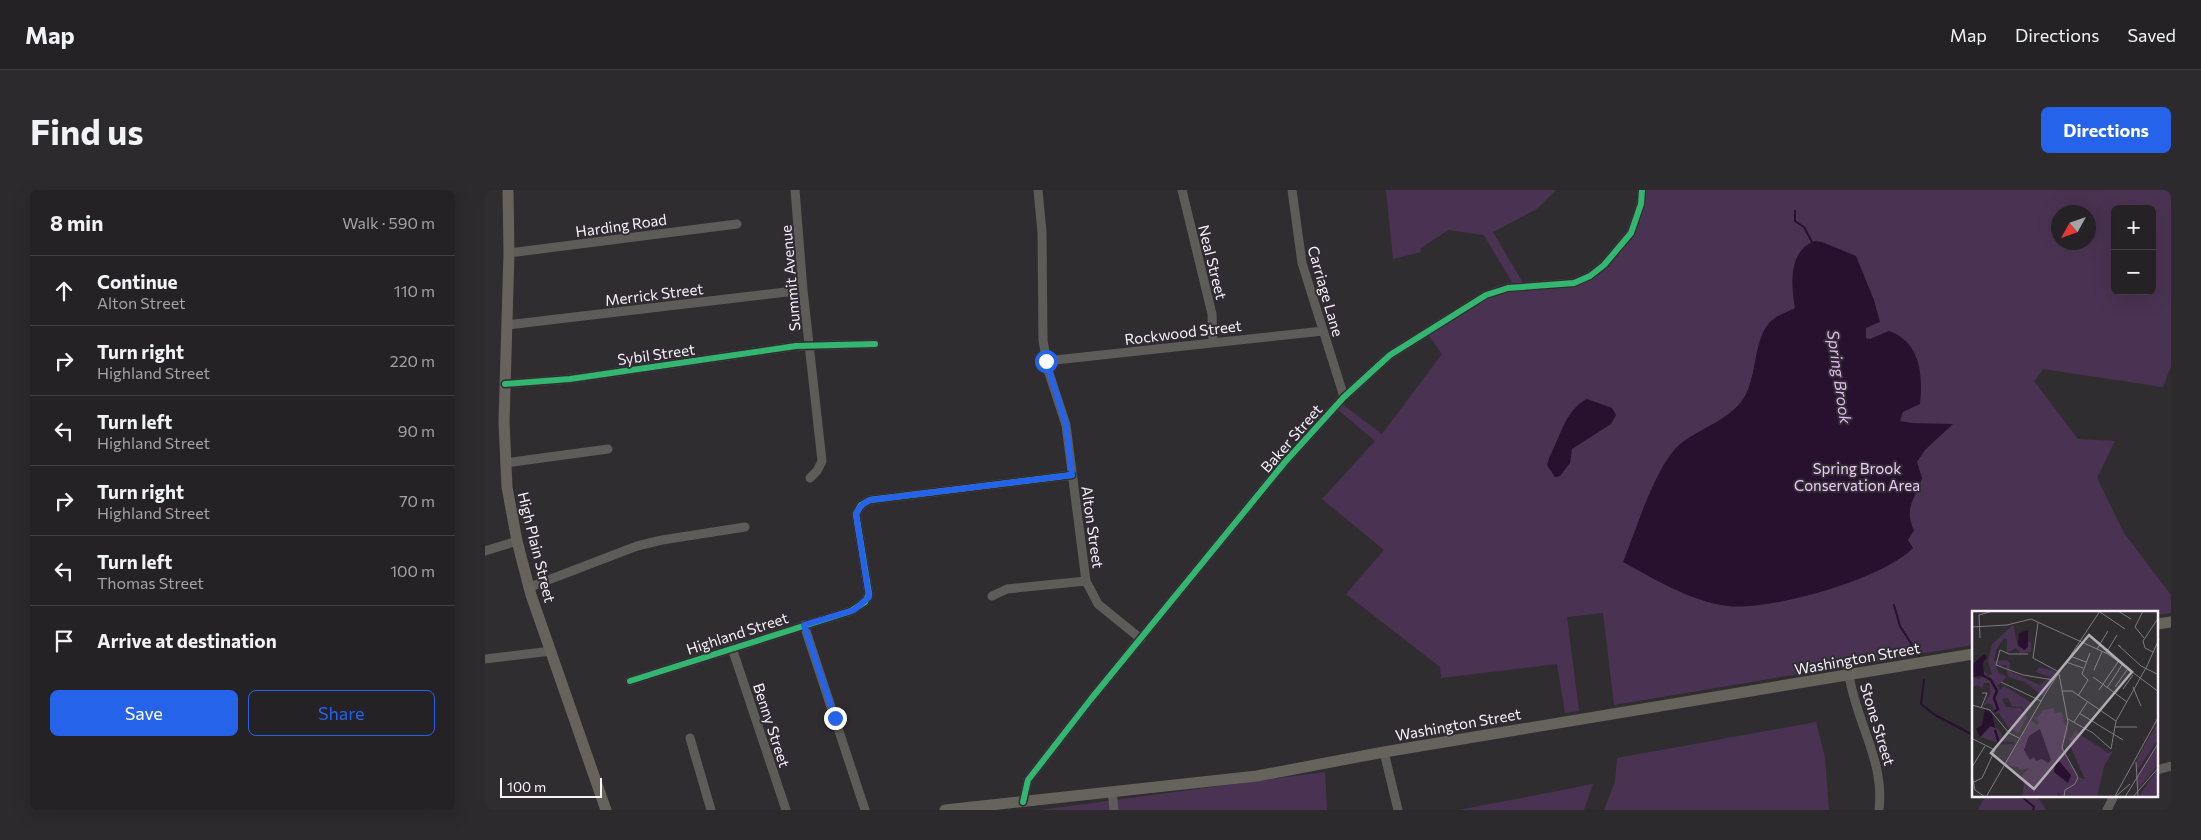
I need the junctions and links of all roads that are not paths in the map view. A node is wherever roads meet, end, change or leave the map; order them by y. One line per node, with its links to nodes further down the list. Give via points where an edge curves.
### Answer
1 (507, 190): 8 (main road, High Plain Street)
2 (795, 190): 9 (street, Summit Avenue)
3 (1038, 190): 15 (street, Alton Street)
4 (1182, 190): 12 (street, Neal Street, via 1212,314)
5 (1292, 190): 11 (street, Carriage Lane, via 1301,257)
6 (1642, 190): 17 (street, Baker Street, via 1641,204 1631,233 1591,276 1574,283 1508,288 1487,295 1391,354)
7 (737, 224): 8 (street, Harding Road)
8 (509, 253): 10 (main road, High Plain Street)
9 (803, 290): 10 (street, Merrick Street); 14 (street, Summit Avenue)
10 (507, 325): 16 (main road, High Plain Street)
11 (1323, 331): 12 (street, Rockwood Street); 17 (street, Carriage Lane)
12 (1213, 342): 15 (street, Rockwood Street)
13 (875, 344): 14 (street, Sybil Street)
14 (810, 346): 16 (street, Sybil Street, via 571,379); 21 (street, Summit Avenue, via 822,461)
15 (1046, 361): 20 (street, Alton Street, via 1066,425)
16 (505, 384): 19 (main road, High Plain Street)
17 (1344, 397): 29 (street, Baker Street, via 1285,462)
18 (608, 449): 19 (street)
19 (505, 463): 23 (main road, High Plain Street)
20 (1072, 475): 25 (street, Alton Street); 28 (street, Highland Street, via 864,502 856,514 869,597 854,610)
21 (810, 478)
22 (745, 527): 26 (street, via 637,546)
23 (517, 541): 24 (street); 26 (main road, High Plain Street)
24 (485, 551)
25 (1086, 581): 27 (street, via 1007,589); 29 (street, Alton Street, via 1099,604)
26 (529, 587): 31 (main road, High Plain Street)
27 (992, 596)
28 (804, 625): 30 (street, Highland Street); 45 (street)
29 (1141, 639): 40 (street, Baker Street, via 1028,780)
30 (732, 648): 35 (street, Highland Street); 44 (street, Benny Street)
31 (551, 652): 33 (street); 42 (main road, High Plain Street)
32 (1972, 654): 34 (main road, Washington Street)
33 (485, 659)
34 (1849, 675): 37 (main road, Washington Street); 49 (street, Stone Street, via 1852,695 1878,768)
35 (630, 681)
36 (690, 738): 43 (street)
37 (1384, 752): 38 (main road, Washington Street, via 1257,776); 48 (street)
38 (1112, 791): 40 (main road, Washington Street); 47 (street)
39 (2113, 798): 50 (street)
40 (1023, 802): 41 (main road, Washington Street)
41 (1004, 807): 46 (main road, Washington Street)
42 (606, 810)
43 (711, 810)
44 (786, 810)
45 (865, 810)
46 (945, 810)
47 (1114, 810)
48 (1398, 810)
49 (1879, 810)
50 (2107, 810)

